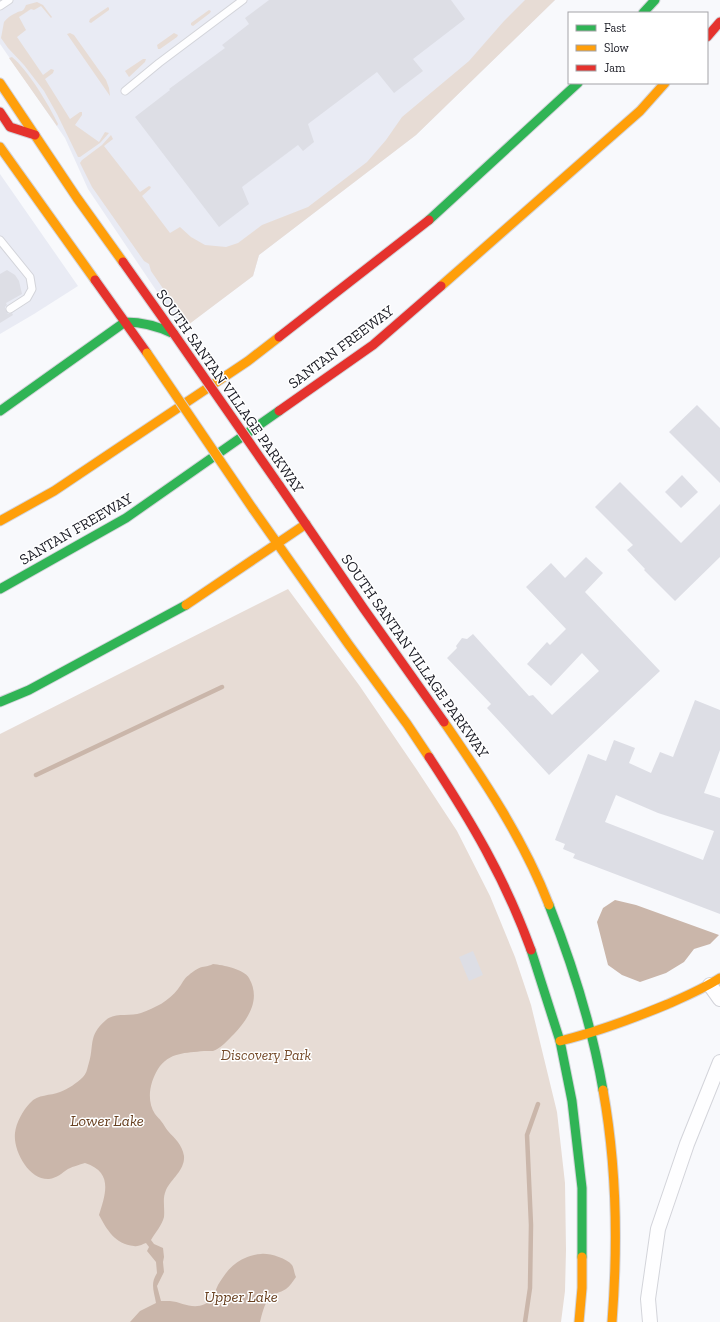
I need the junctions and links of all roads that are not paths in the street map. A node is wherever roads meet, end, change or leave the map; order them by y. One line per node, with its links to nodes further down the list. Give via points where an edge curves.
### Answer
1 (9, 0): 4 (lane)
2 (243, 0): 11 (lane)
3 (655, 0): 5 (main road)
4 (0, 6)
5 (644, 12)
6 (720, 22): 7 (main road)
7 (708, 36)
8 (0, 83): 13 (main road, SOUTH SANTAN VILLAGE PARKWAY)
9 (577, 84): 20 (main road, via 431,218 248,361 54,491)
10 (664, 84): 23 (main road, SANTAN FREEWAY, via 640,111 373,345 126,518)
11 (125, 91)
12 (0, 112): 13 (main road, via 10,127)
13 (35, 135): 18 (main road, SOUTH SANTAN VILLAGE PARKWAY)
14 (0, 147): 17 (main road)
15 (0, 240): 16 (lane, via 30,277 32,289 27,298)
16 (10, 309)
17 (125, 322): 18 (main road, via 140,321); 19 (main road); 22 (main road, bridge)
18 (174, 334): 21 (main road, SOUTH SANTAN VILLAGE PARKWAY, bridge)
19 (0, 411)
20 (0, 521)
21 (306, 524): 22 (main road); 27 (main road, SOUTH SANTAN VILLAGE PARKWAY, via 456,737 505,816 537,877 556,923)
22 (277, 544): 24 (main road, via 187,604 29,690); 28 (main road, via 407,724 462,807 509,895 538,971)
23 (0, 589)
24 (0, 702)
25 (715, 981): 26 (street); 27 (main road, via 657,1009)
26 (720, 999)
27 (592, 1033): 28 (main road); 31 (main road, SOUTH SANTAN VILLAGE PARKWAY, via 604,1091 614,1173 616,1215)
28 (560, 1041): 30 (main road, via 572,1101 582,1188 582,1288)
29 (720, 1062): 32 (street, via 658,1230 648,1298)
30 (579, 1322)
31 (612, 1322)
32 (650, 1322)

